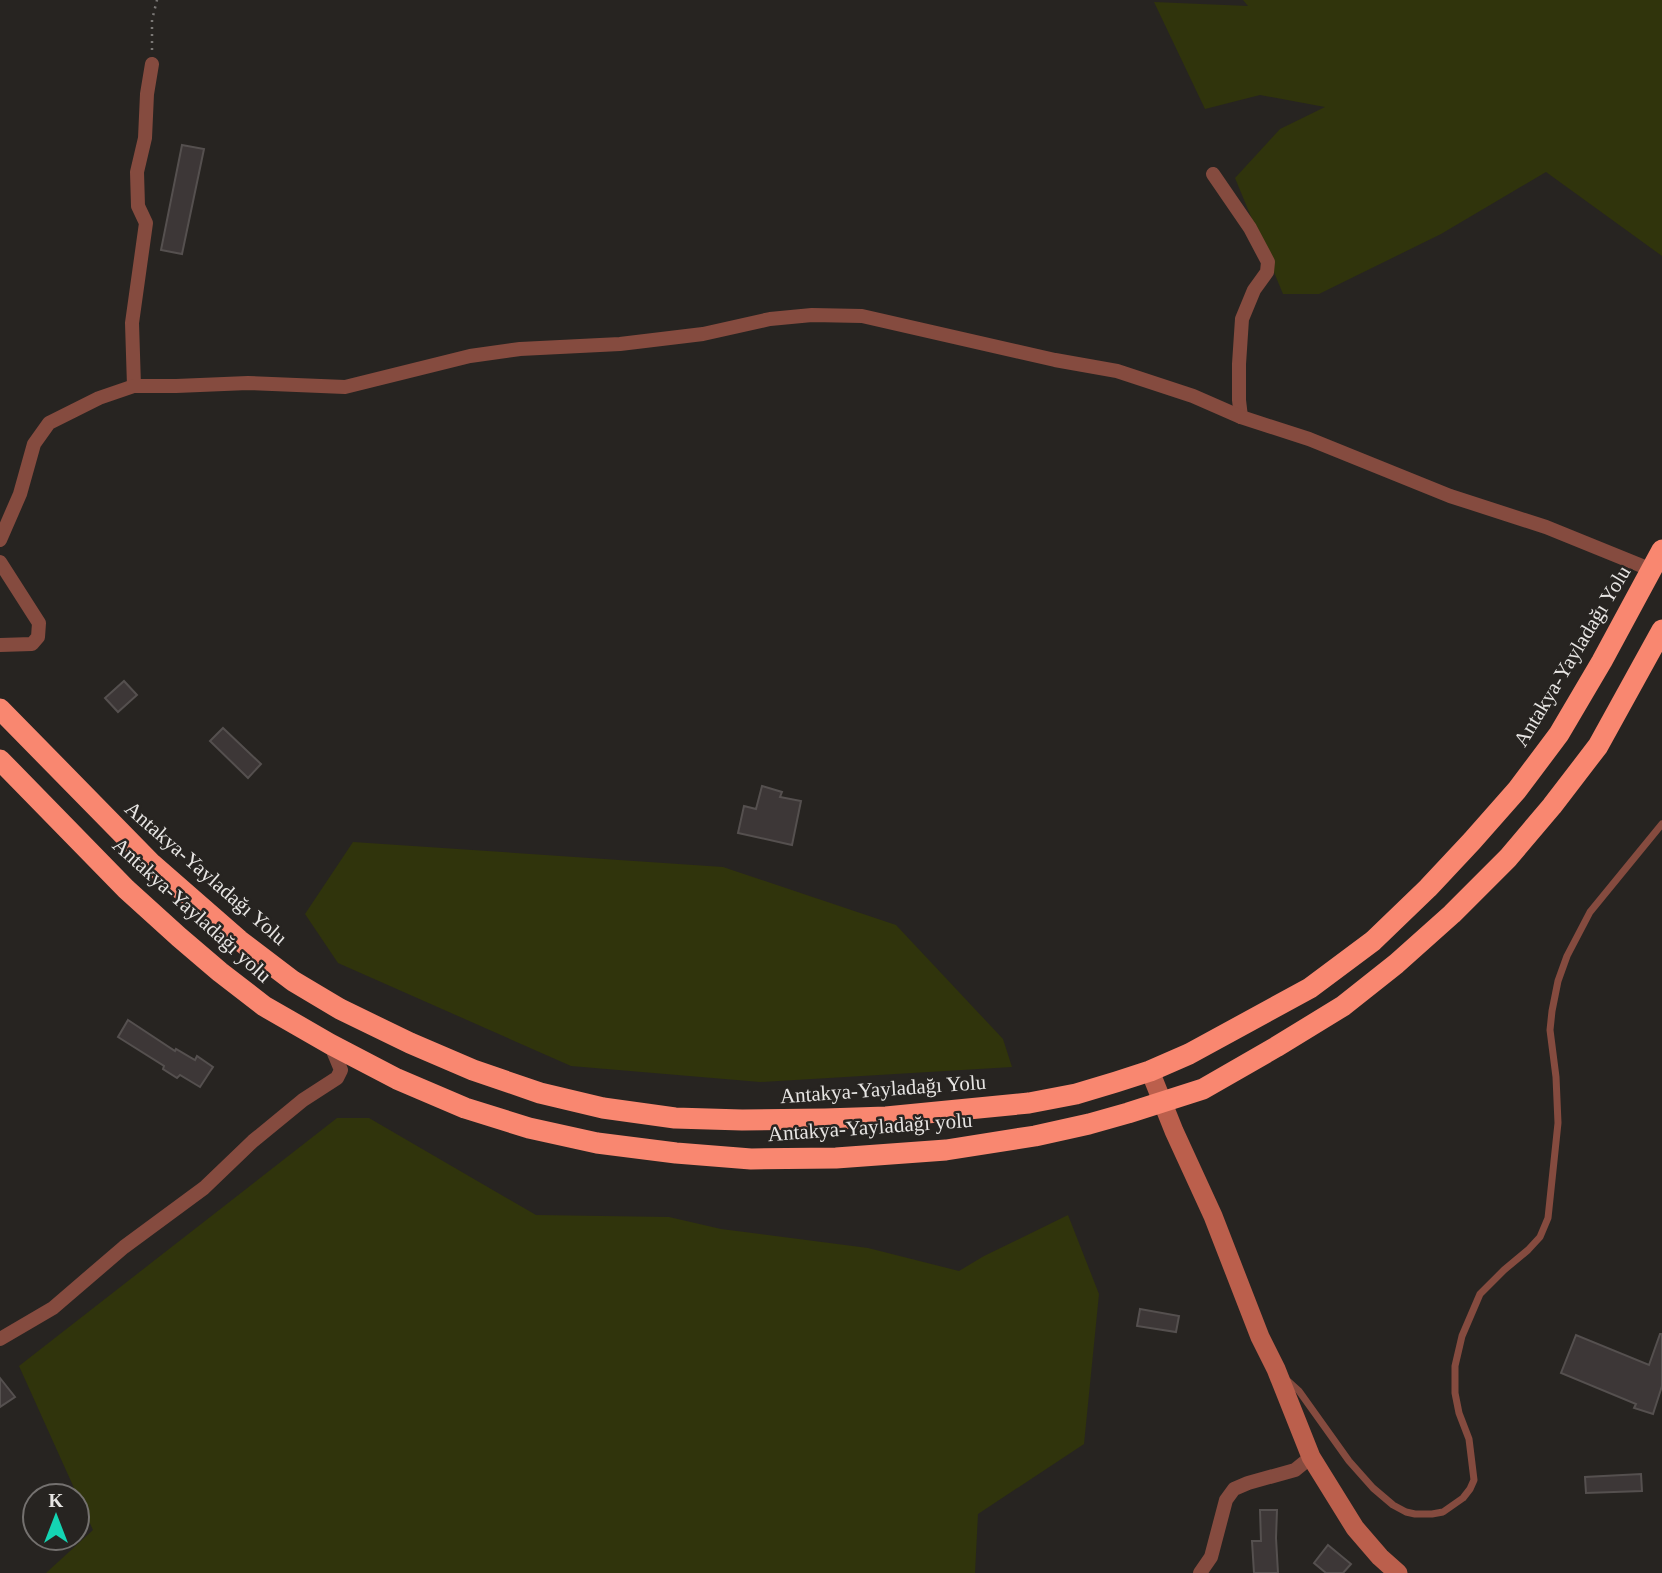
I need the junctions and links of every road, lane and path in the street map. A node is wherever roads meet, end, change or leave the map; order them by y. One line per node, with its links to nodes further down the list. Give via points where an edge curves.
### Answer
1 (157, 0): 2 (path)
2 (152, 64): 4 (street, via 137,172 138,206 146,223 132,323)
3 (1213, 174): 5 (street, via 1268,262 1242,319)
4 (134, 386): 5 (street, via 248,383 345,387 470,356 520,349 620,345 703,334 770,318 862,316 1117,371); 6 (street, via 49,423 34,444)
5 (1241, 416): 9 (street)
6 (0, 540)
7 (1662, 550): 9 (highway, Antakya-Yayladağı Yolu)
8 (0, 562): 11 (street, via 39,623 32,644)
9 (1652, 570): 16 (highway, Antakya-Yayladağı Yolu, via 1559,734 1517,790 1428,888 1373,941 1310,988)
10 (1662, 630): 17 (highway, Antakya-Yayladağı yolu, via 1598,746 1508,858 1452,914 1343,1006 1203,1089)
11 (0, 645)
12 (0, 709): 16 (highway, Antakya-Yayladağı Yolu, via 152,864 292,981 410,1043 540,1093 675,1118 825,1119 1029,1103)
13 (0, 760): 15 (highway, Antakya-Yayladağı yolu, via 126,889 189,946 264,1006)
14 (1662, 824): 19 (lane, via 1590,912 1558,981 1550,1030 1558,1123 1548,1218 1528,1250 1480,1294 1462,1336 1455,1393 1469,1439 1474,1480 1463,1499 1432,1514 1393,1506 1349,1461 1299,1391)
15 (330, 1044): 17 (highway, Antakya-Yayladağı yolu, via 465,1108 529,1128 597,1143 751,1159 946,1150 1035,1136); 18 (street, via 340,1065 337,1078 303,1100 204,1188 124,1247 53,1308)
16 (1150, 1071): 17 (street)
17 (1163, 1103): 19 (street)
18 (0, 1339)
19 (1276, 1369): 20 (street)
20 (1311, 1457): 21 (street, via 1295,1470 1234,1489 1226,1500 1211,1557); 22 (street, via 1356,1528)
21 (1200, 1573)
22 (1398, 1573)

